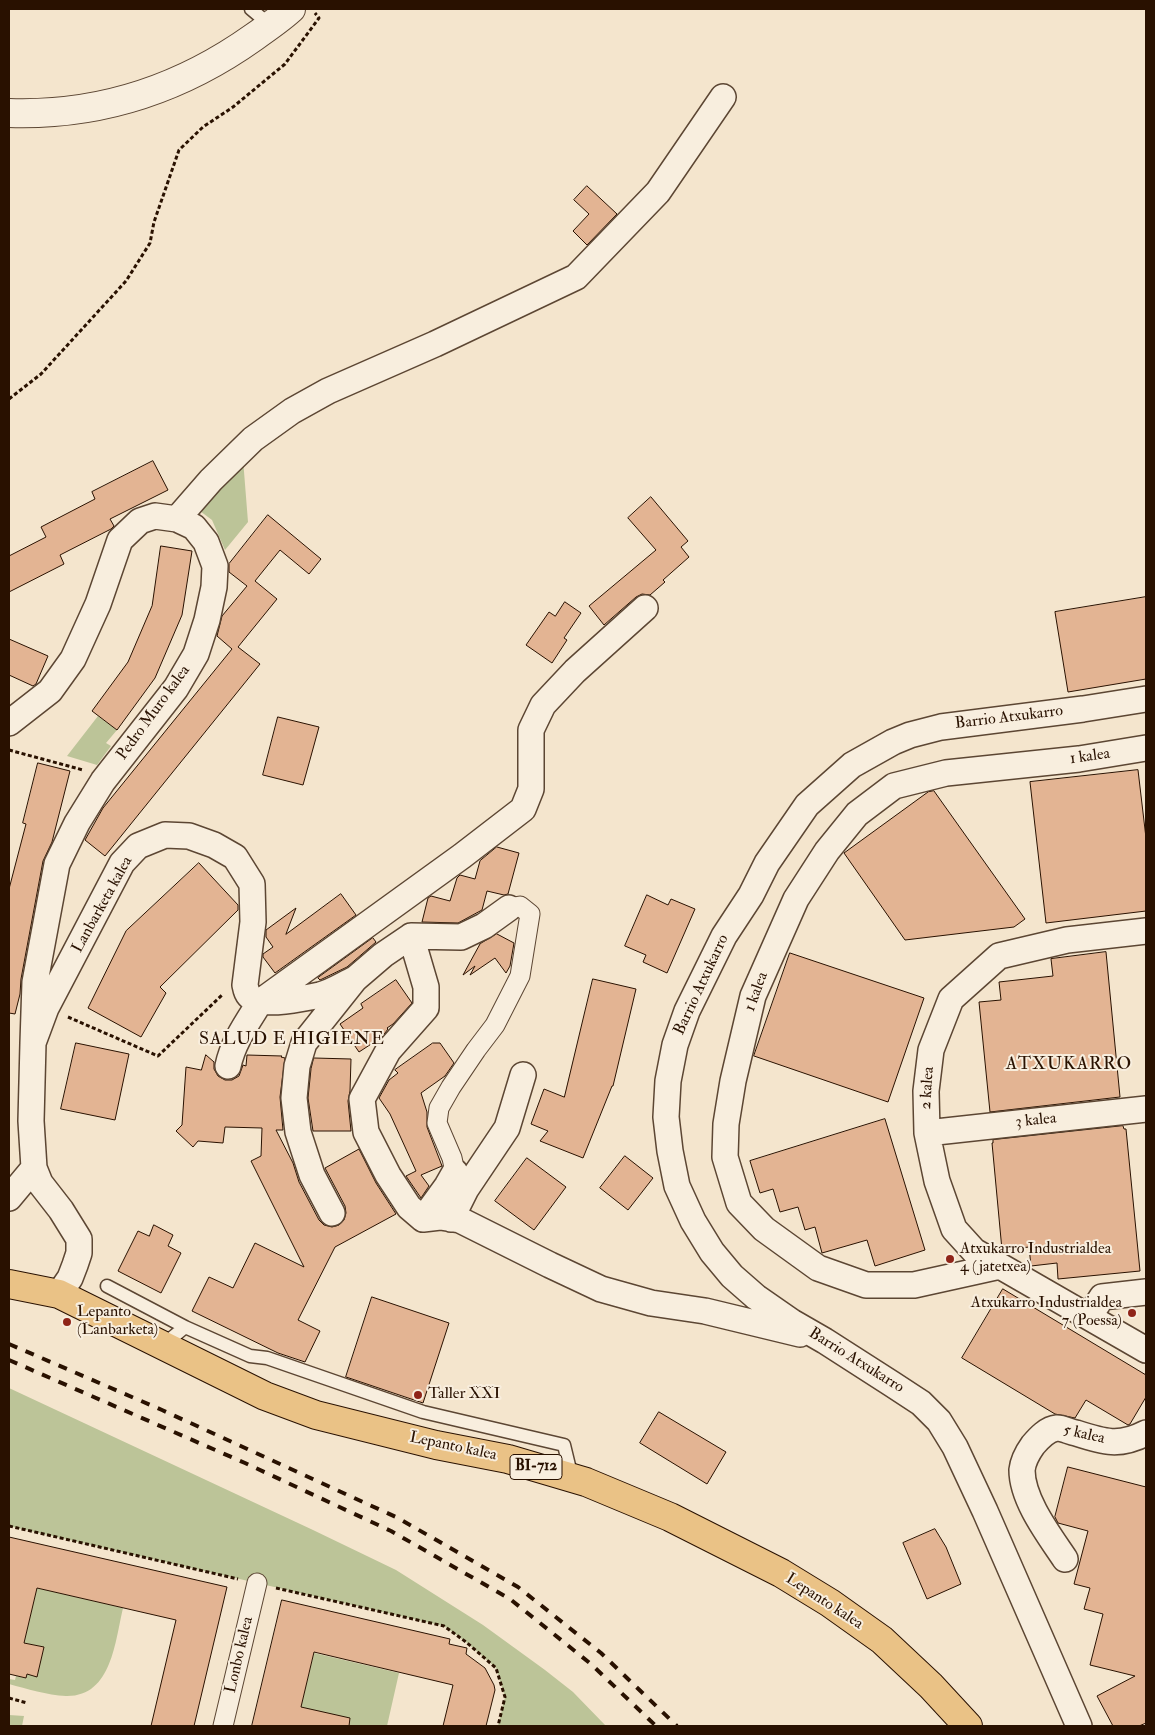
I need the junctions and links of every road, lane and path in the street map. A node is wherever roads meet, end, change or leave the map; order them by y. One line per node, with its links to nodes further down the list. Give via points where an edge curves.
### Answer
1 (310, 9): 5 (path, via 319,18 286,64 203,127 179,150 150,243 126,282 41,374)
2 (270, 14): 4 (street, via 231,54 174,84 104,105 40,114)
3 (723, 97): 6 (street, via 658,192 576,277 328,391 292,412 253,439)
4 (9, 113)
5 (9, 399)
6 (177, 519): 9 (street, Pedro Muro kalea, via 155,516 140,521 120,540 98,604 73,659 50,691); 19 (street, Pedro Muro kalea, via 194,526 206,542 215,566 207,620 196,654 176,688 103,782 76,822 57,864 35,982)
7 (646, 608): 17 (street, via 575,671 543,705 531,730 531,789 523,809 462,856)
8 (1146, 699): 38 (street, Barrio Atxukarro, via 941,727 893,742 852,765 807,805 767,863 704,974 675,1045 668,1081 666,1117 677,1186 693,1221 732,1276 756,1297)
9 (9, 723)
10 (1146, 748): 31 (street, 1 kalea, via 1079,759 946,773 894,786 857,814 827,850 796,899 753,996 726,1124 725,1158 740,1203 764,1229 818,1268 866,1284 914,1285)
11 (9, 750): 12 (path)
12 (90, 772)
13 (509, 908): 15 (street, via 461,938); 25 (street, via 520,906 530,914 520,976 495,1024 439,1108 437,1123 452,1158)
14 (1146, 931): 23 (street, 2 kalea, via 1067,940 999,956 951,999 931,1050 926,1091)
15 (411, 936): 16 (street); 29 (street, via 426,988 426,1008 388,1051 362,1099 366,1132 388,1175 409,1207)
16 (356, 979): 17 (street, via 321,994 283,1001); 28 (street, via 304,1043 297,1066 294,1098 298,1132 312,1175)
17 (253, 994): 18 (path, via 228,989 158,1056); 19 (street, Lanbarketa kalea, via 252,884 235,857 221,849 189,836 165,835 138,846 122,863 46,1008); 20 (street)
18 (86, 1025)
19 (33, 1043): 24 (street, Lanbarketa kalea, via 31,1121)
20 (228, 1066)
21 (523, 1075): 30 (street, via 507,1128 466,1189)
22 (1146, 1109): 23 (street, 3 kalea)
23 (927, 1133): 31 (street, 2 kalea, via 937,1181 954,1229 974,1252)
24 (34, 1168): 26 (street); 27 (street, Lanbarketa kalea)
25 (454, 1172): 29 (street)
26 (12, 1194): 27 (street)
27 (48, 1195): 35 (street, Lanbarketa kalea, via 79,1239 80,1253)
28 (332, 1213)
29 (423, 1218): 30 (street)
30 (451, 1218): 38 (street, via 601,1288 651,1303 705,1311)
31 (1000, 1266): 36 (street, 2 kalea)
32 (9, 1284): 35 (main road, Lepanto kalea / BI-712)
33 (107, 1286): 37 (lane)
34 (1146, 1292): 36 (street, via 1102,1297)
35 (59, 1294): 39 (main road, Lepanto kalea / BI-712)
36 (1089, 1317): 40 (street, 2 kalea)
37 (185, 1328): 39 (lane); 41 (lane, via 250,1356 267,1358)
38 (826, 1341): 51 (street, Barrio Atxukarro, via 921,1403 939,1422 955,1447 985,1511)
39 (162, 1346): 41 (main road, Lepanto kalea / BI-712, via 265,1396 316,1415)
40 (1146, 1350)
41 (420, 1426): 50 (main road, Lepanto kalea / BI-712, via 508,1459 572,1478 670,1517 781,1573 882,1640)
42 (1146, 1433): 44 (street, 5 kalea, via 1131,1441 1108,1442 1058,1428 1047,1431 1027,1454 1022,1469 1024,1485)
43 (9, 1526): 45 (path)
44 (1064, 1559)
45 (257, 1583): 48 (street, Lonbo kalea); 49 (path, via 444,1626 496,1668 505,1697)
46 (9, 1698): 47 (path)
47 (28, 1703)
48 (223, 1726)
49 (498, 1726)
50 (968, 1726)
51 (1079, 1726)

